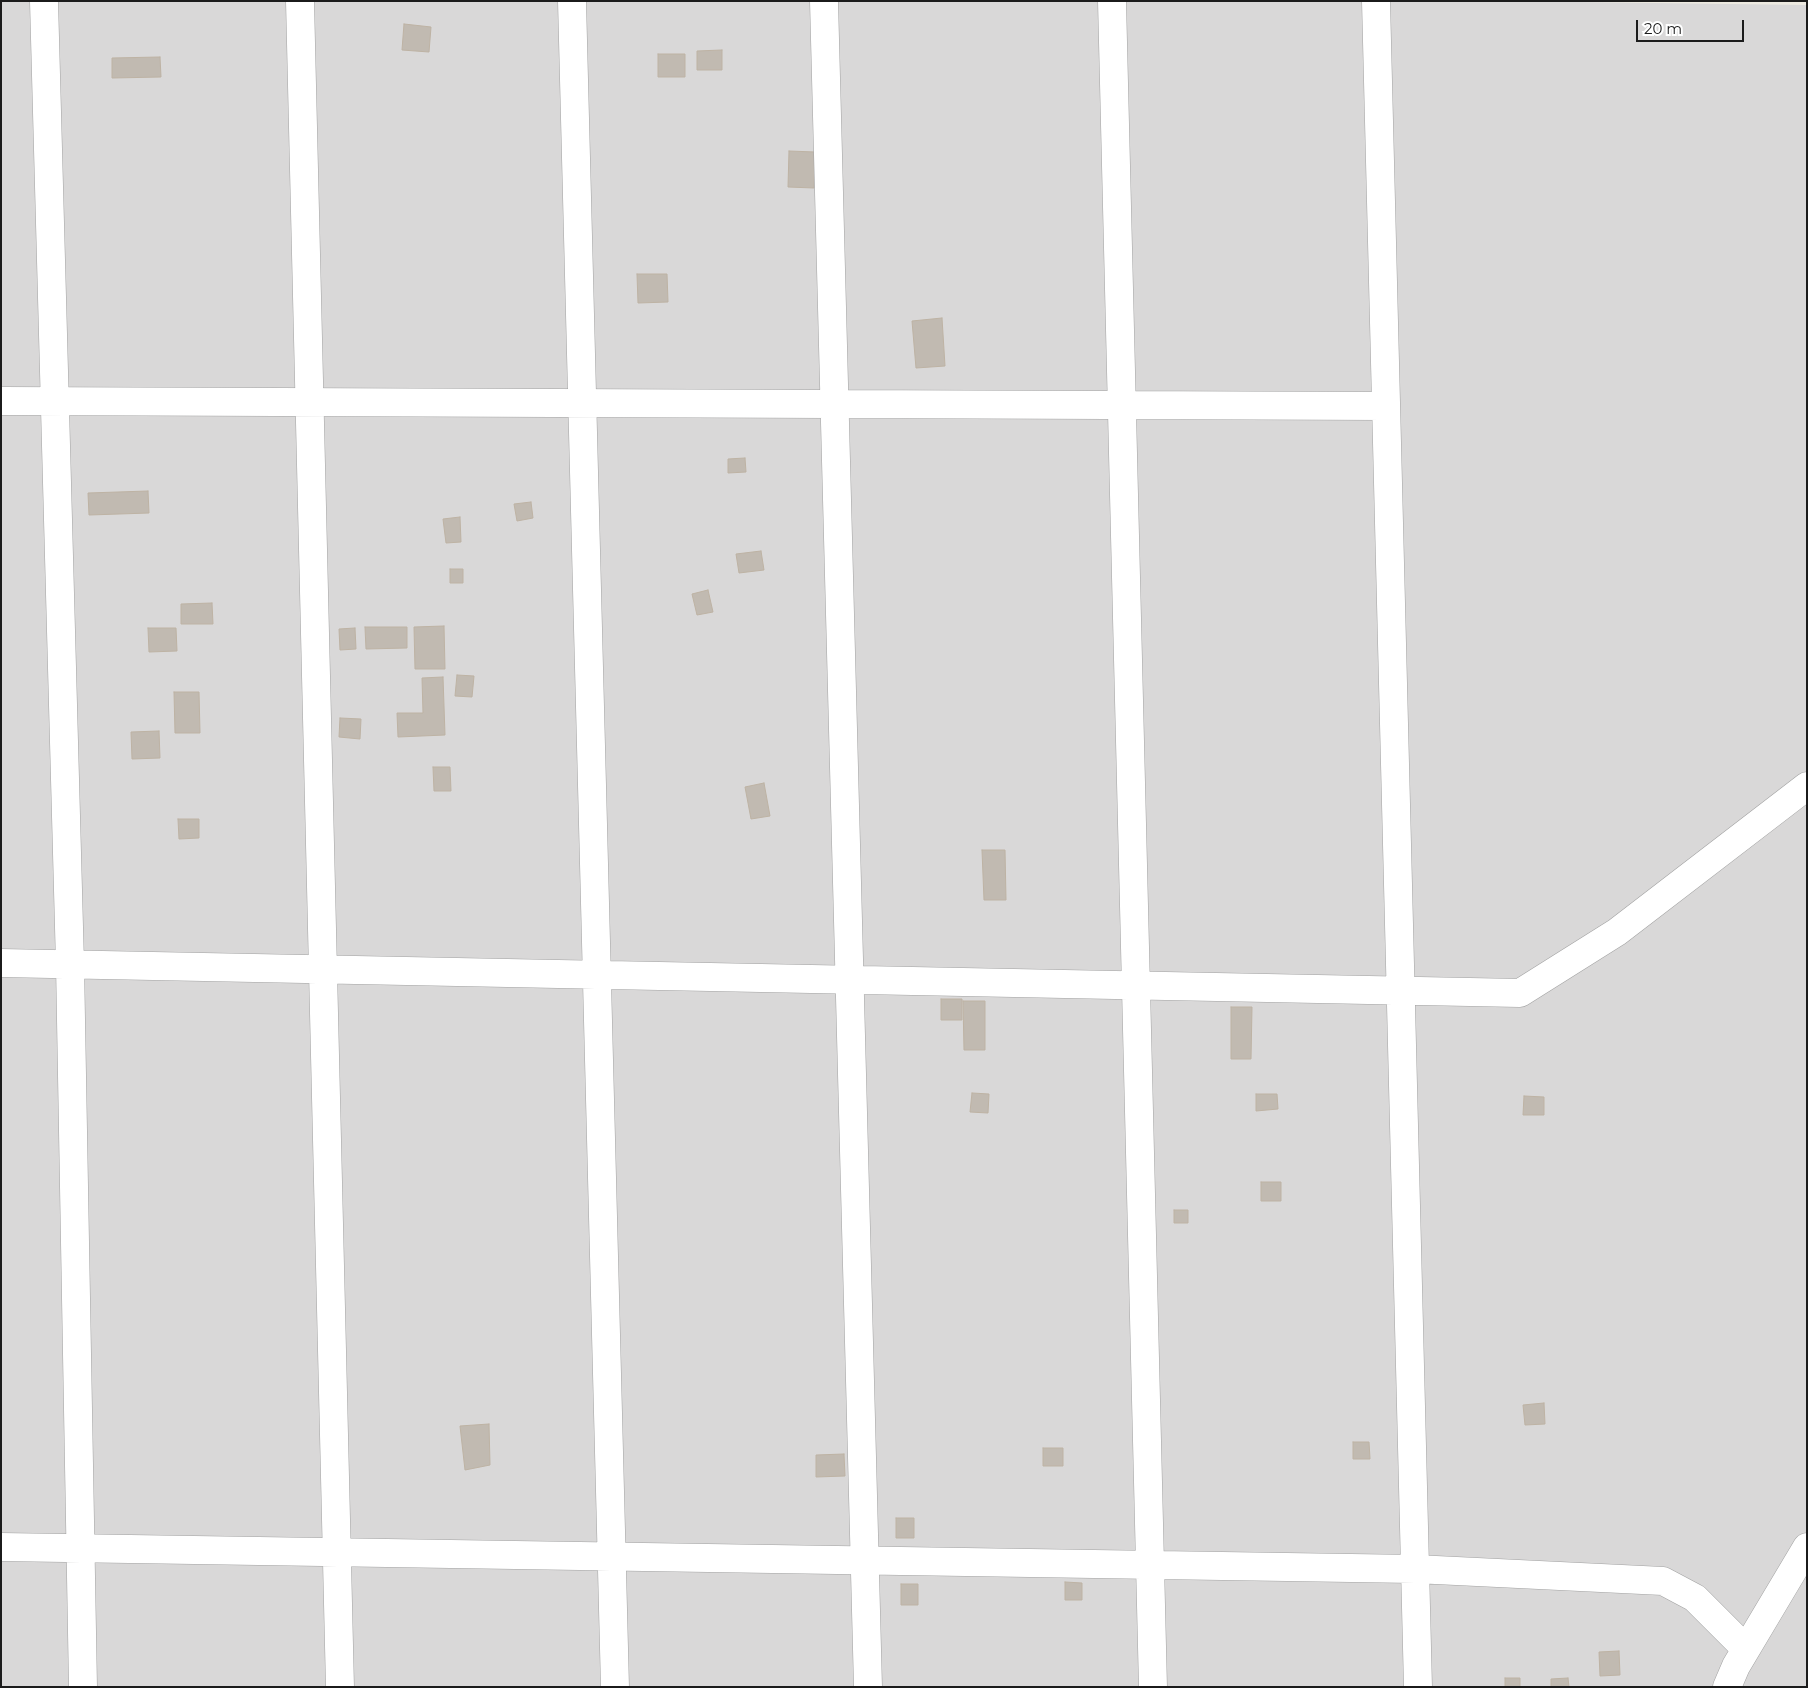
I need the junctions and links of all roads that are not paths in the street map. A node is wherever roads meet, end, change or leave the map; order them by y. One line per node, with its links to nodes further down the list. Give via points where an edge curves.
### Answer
1 (44, 1): 8 (street)
2 (300, 1): 9 (street)
3 (572, 1): 10 (street)
4 (824, 1): 11 (street)
5 (1112, 1): 12 (street)
6 (1376, 1): 13 (street)
7 (1, 401): 8 (street)
8 (55, 401): 9 (street); 16 (street)
9 (310, 402): 10 (street); 17 (street)
10 (582, 403): 11 (street); 18 (street)
11 (834, 404): 12 (street); 19 (street)
12 (1122, 405): 13 (street); 20 (street)
13 (1386, 406): 21 (street)
14 (1807, 786): 21 (street, via 1617,932 1520,993)
15 (1, 963): 16 (street)
16 (70, 964): 17 (street); 23 (street)
17 (323, 970): 18 (street); 25 (street)
18 (596, 975): 19 (street); 26 (street)
19 (849, 980): 20 (street); 27 (street)
20 (1136, 986): 21 (street); 28 (street)
21 (1400, 991): 29 (street)
22 (1, 1547): 23 (street)
23 (80, 1548): 25 (street); 31 (street)
24 (1807, 1548): 30 (street)
25 (337, 1552): 26 (street); 32 (street)
26 (611, 1556): 27 (street); 33 (street)
27 (864, 1560): 28 (street); 34 (street)
28 (1150, 1565): 29 (street); 35 (street)
29 (1415, 1569): 30 (street, via 1663,1581 1695,1598); 36 (street)
30 (1746, 1649): 37 (street)
31 (83, 1687)
32 (340, 1687)
33 (615, 1687)
34 (868, 1687)
35 (1153, 1687)
36 (1418, 1687)
37 (1727, 1687)

